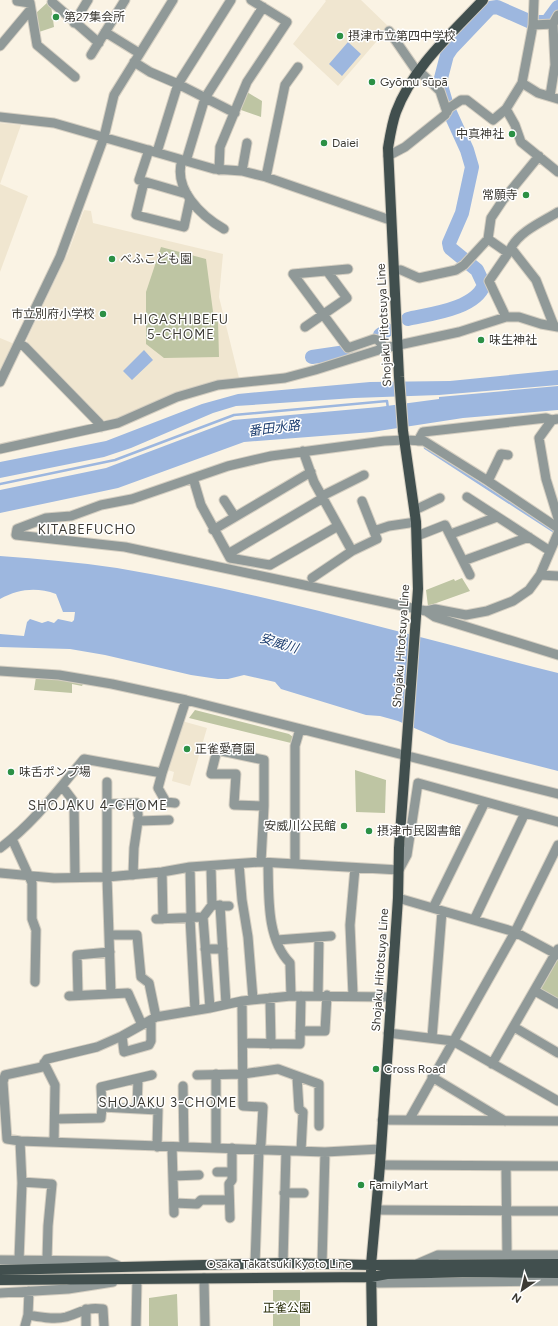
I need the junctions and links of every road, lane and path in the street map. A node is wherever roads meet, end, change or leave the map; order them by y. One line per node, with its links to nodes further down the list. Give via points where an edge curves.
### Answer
1 (17, 0): 11 (street, via 30,3)
2 (88, 0): 13 (street)
3 (125, 0): 17 (street)
4 (173, 0): 20 (street)
5 (231, 0): 27 (street)
6 (251, 0): 10 (street)
7 (483, 0): 24 (main road, Shojaku Hitotsuya Line)
8 (534, 0): 14 (street)
9 (52, 2): 13 (street)
10 (263, 7): 28 (street); 32 (street, via 287,22 247,82)
11 (31, 9): 19 (street); 25 (street, via 37,45)
12 (558, 15): 15 (street)
13 (74, 23): 18 (street)
14 (533, 23): 15 (street); 26 (street)
15 (553, 24): 29 (street)
16 (389, 31): 24 (street)
17 (106, 32): 18 (street); 20 (street)
18 (99, 43): 21 (street)
19 (0, 46)
20 (139, 53): 22 (street)
21 (91, 55)
22 (134, 62): 27 (street); 34 (street, via 114,96)
23 (298, 67): 43 (street, via 285,85)
24 (418, 72): 31 (street, via 440,92); 37 (main road, Shojaku Hitotsuya Line, via 396,112)
25 (75, 78)
26 (522, 83): 29 (street, via 538,93); 30 (street)
27 (178, 84): 28 (street); 36 (street)
28 (205, 98): 32 (street); 39 (street)
29 (554, 98)
30 (506, 109): 31 (street, via 494,120 467,100 461,100); 38 (street, via 521,142)
31 (448, 110): 37 (street, via 405,147)
32 (235, 113): 40 (street, via 220,147)
33 (0, 117): 34 (street, via 54,123)
34 (104, 137): 36 (street); 58 (street, via 60,257)
35 (247, 143): 41 (street)
36 (153, 151): 39 (street); 44 (street, via 139,180)
37 (388, 156): 47 (main road, Shojaku Hitotsuya Line)
38 (539, 156): 42 (street); 49 (street, via 491,218)
39 (184, 161): 40 (street); 45 (street, via 179,169 181,182)
40 (219, 170): 41 (street)
41 (242, 171): 43 (street)
42 (558, 172)
43 (266, 177): 47 (street)
44 (144, 182): 45 (street); 45 (street, via 136,215 184,227)
45 (188, 196): 48 (street, via 209,220)
46 (558, 212): 50 (street, via 527,231 514,243)
47 (390, 220): 52 (main road, Shojaku Hitotsuya Line)
48 (224, 229)
49 (488, 238): 50 (street); 52 (street, via 456,270 419,278 401,270)
50 (510, 251): 55 (street, via 489,281); 56 (street, via 536,280)
51 (348, 269): 53 (street)
52 (394, 270): 59 (main road, Shojaku Hitotsuya Line)
53 (327, 271): 54 (street, via 346,298 325,314); 54 (street, via 293,274)
54 (321, 314): 57 (street); 60 (street, via 348,348 374,339)
55 (506, 317): 56 (street, via 519,317); 59 (street, via 459,332)
56 (556, 326)
57 (305, 327)
58 (19, 343): 61 (street); 63 (street, via 99,423)
59 (397, 346): 60 (street); 64 (main road, Shojaku Hitotsuya Line)
60 (385, 348): 63 (street, via 285,378 218,385 177,397)
61 (0, 382)
62 (555, 420): 65 (street, via 546,418 423,432); 81 (street, via 539,438 546,479)
63 (101, 428): 66 (street)
64 (404, 436): 65 (street); 67 (street); 78 (main road, Shojaku Hitotsuya Line)
65 (418, 440): 72 (street, via 424,441)
66 (0, 450)
67 (303, 451): 69 (street); 71 (street, via 228,466)
68 (508, 455): 72 (street, via 501,454)
69 (311, 472): 73 (street); 79 (street)
70 (364, 475): 73 (street)
71 (193, 478): 84 (street, via 201,505); 94 (street, via 132,500 101,505 71,516 46,518 17,529 16,535 125,547)
72 (488, 481): 86 (street)
73 (323, 497): 83 (street); 92 (street)
74 (467, 497): 80 (street)
75 (440, 498): 78 (street)
76 (224, 500): 79 (street)
77 (362, 501): 85 (street)
78 (415, 510): 82 (main road, Shojaku Hitotsuya Line)
79 (235, 517): 84 (street)
80 (497, 517): 87 (street); 89 (street)
81 (558, 517)
82 (416, 522): 85 (street); 88 (main road, Shojaku Hitotsuya Line)
83 (338, 526): 90 (street); 92 (street, via 270,565)
84 (213, 530): 92 (street)
85 (374, 531): 90 (street, via 377,539)
86 (557, 532): 91 (street)
87 (451, 534): 88 (street, via 445,525); 93 (street)
88 (417, 536): 99 (main road, Shojaku Hitotsuya Line)
89 (529, 537): 91 (street); 93 (street)
90 (352, 551): 98 (street)
91 (550, 551): 95 (street)
92 (229, 556): 94 (street)
93 (463, 561): 96 (street)
94 (229, 569): 99 (street)
95 (540, 574): 97 (street); 99 (street, via 529,590 513,601 487,611 466,615 435,609)
96 (470, 575)
97 (558, 576)
98 (312, 578)
99 (420, 612): 100 (street); 104 (main road, Shojaku Hitotsuya Line)
100 (558, 655)
101 (0, 671): 102 (street, via 59,675)
102 (186, 700): 103 (street); 105 (street)
103 (300, 729): 104 (street); 122 (street, via 295,746)
104 (406, 750): 108 (street); 126 (main road, Shojaku Hitotsuya Line)
105 (162, 773): 110 (street, via 158,788 166,802); 117 (street, via 84,759)
106 (107, 782): 111 (street)
107 (65, 790): 131 (street, via 74,802)
108 (558, 794)
109 (484, 802): 113 (street); 126 (street, via 418,782 407,855); 135 (street)
110 (176, 803)
111 (107, 804): 114 (street, via 137,803); 132 (street)
112 (264, 806): 112 (street, via 264,760 217,750 211,774 236,774 234,805); 120 (street)
113 (525, 814): 116 (street); 139 (street)
114 (138, 815)
115 (170, 820): 129 (street, via 138,821)
116 (558, 822)
117 (12, 839): 119 (street); 130 (street)
118 (558, 845): 140 (street)
119 (0, 848)
120 (265, 863): 121 (street); 122 (street); 144 (street, via 270,912)
121 (239, 864): 124 (street); 158 (street)
122 (294, 864): 125 (street)
123 (190, 867): 124 (street); 127 (street); 138 (street)
124 (210, 867): 134 (street)
125 (355, 868): 126 (street); 153 (street, via 350,925)
126 (399, 870): 133 (main road, Shojaku Hitotsuya Line)
127 (162, 872): 129 (street); 138 (street, via 160,919)
128 (0, 873): 130 (street)
129 (133, 875): 132 (street)
130 (30, 876): 131 (street); 149 (street, via 32,919 36,930)
131 (75, 877): 132 (street)
132 (107, 877): 141 (street)
133 (398, 898): 135 (street); 156 (main road, Shojaku Hitotsuya Line)
134 (221, 905): 137 (street); 146 (street)
135 (433, 908): 136 (street)
136 (442, 911): 139 (street); 170 (street)
137 (203, 917): 138 (street); 145 (street)
138 (190, 918): 163 (street)
139 (474, 920): 140 (street)
140 (515, 932): 148 (street); 171 (street)
141 (109, 935): 147 (street); 164 (street, via 137,935 141,977 149,983)
142 (331, 936): 143 (street)
143 (319, 937): 144 (street); 152 (street)
144 (277, 940): 154 (street, via 281,954 290,963)
145 (204, 949): 146 (street); 162 (street)
146 (223, 949): 160 (street)
147 (110, 952): 151 (street); 151 (street, via 77,955 73,995)
148 (557, 952): 150 (street)
149 (35, 982)
150 (535, 991): 161 (street); 166 (street)
151 (112, 994): 165 (street, via 128,993)
152 (322, 995): 153 (street); 155 (street); 167 (street, via 325,1031)
153 (353, 995): 156 (street)
154 (291, 996): 155 (street); 157 (street)
155 (300, 996): 167 (street)
156 (390, 996): 168 (main road, Shojaku Hitotsuya Line)
157 (270, 998): 158 (street); 173 (street)
158 (253, 999): 159 (street)
159 (242, 1001): 160 (street); 172 (street)
160 (226, 1004): 162 (street)
161 (558, 1004)
162 (210, 1008): 163 (street)
163 (195, 1010): 164 (street)
164 (154, 1018): 165 (street); 169 (street, via 149,1045 124,1052)
165 (142, 1026): 169 (street)
166 (514, 1027): 174 (street); 176 (street)
167 (300, 1031): 173 (street, via 300,1044)
168 (388, 1033): 170 (street); 190 (main road, Shojaku Hitotsuya Line)
169 (122, 1036): 175 (street, via 97,1047 47,1059)
170 (432, 1038): 171 (street)
171 (453, 1042): 176 (street); 182 (street)
172 (243, 1043): 173 (street); 179 (street)
173 (270, 1044)
174 (558, 1053)
175 (44, 1063): 184 (street, via 42,1067 5,1075); 189 (street, via 55,1085)
176 (492, 1064): 186 (street)
177 (197, 1074): 178 (street)
178 (216, 1074): 179 (street); 200 (street)
179 (244, 1074): 181 (street, via 278,1069); 202 (street, via 243,1106 263,1107)
180 (152, 1075): 183 (street)
181 (297, 1077): 194 (street, via 319,1084); 205 (street, via 299,1109 303,1112)
182 (432, 1077): 191 (street); 192 (street)
183 (138, 1079): 187 (street, via 101,1087); 188 (street)
184 (2, 1082): 195 (street, via 7,1139)
185 (183, 1086): 197 (street)
186 (558, 1101)
187 (102, 1107): 188 (street); 189 (street, via 101,1118)
188 (137, 1109): 198 (street, via 158,1110)
189 (55, 1119): 196 (street)
190 (382, 1120): 191 (street); 203 (main road, Shojaku Hitotsuya Line)
191 (409, 1120): 192 (street)
192 (507, 1121): 193 (street)
193 (558, 1121)
194 (319, 1126)
195 (20, 1141): 196 (street); 214 (street)
196 (54, 1142): 198 (street)
197 (184, 1146): 199 (street); 200 (street)
198 (157, 1147): 199 (street)
199 (172, 1147): 213 (street)
200 (216, 1147): 201 (street)
201 (232, 1148): 202 (street); 211 (street)
202 (259, 1149): 204 (street); 230 (street)
203 (380, 1149): 206 (street); 207 (main road, Shojaku Hitotsuya Line)
204 (286, 1151): 205 (street); 215 (street)
205 (301, 1151): 206 (street)
206 (324, 1152): 231 (street)
207 (380, 1165): 209 (street); 219 (main road, Shojaku Hitotsuya Line)
208 (558, 1166): 209 (street)
209 (506, 1167): 220 (street)
210 (217, 1172): 211 (street)
211 (232, 1172): 217 (street)
212 (200, 1175): 213 (street)
213 (173, 1176): 218 (street)
214 (22, 1182): 227 (street); 228 (street, via 52,1184)
215 (284, 1193): 216 (street); 229 (street)
216 (304, 1193)
217 (229, 1200): 218 (street, via 201,1200 197,1204); 223 (street)
218 (174, 1204): 222 (street)
219 (376, 1210): 220 (street); 234 (main road, Shojaku Hitotsuya Line)
220 (507, 1211): 221 (street); 224 (street)
221 (558, 1211)
222 (174, 1213)
223 (230, 1218)
224 (507, 1255): 225 (street); 232 (street, via 438,1255)
225 (558, 1255)
226 (0, 1260): 227 (street)
227 (19, 1260): 228 (street)
228 (48, 1260): 235 (street, via 107,1261)
229 (283, 1263): 230 (main road, Osaka Takatsuki Kyoto Line); 231 (main road, Osaka Takatsuki Kyoto Line)
230 (255, 1264): 235 (main road, Osaka Takatsuki Kyoto Line)
231 (322, 1264): 234 (main road, Osaka Takatsuki Kyoto Line)
232 (417, 1264): 233 (main road, Osaka Takatsuki Kyoto Line); 234 (main road, Osaka Takatsuki Kyoto Line)
233 (558, 1264)
234 (371, 1265): 238 (main road, Shojaku Hitotsuya Line)
235 (122, 1267): 236 (main road, Osaka Takatsuki Kyoto Line)
236 (0, 1270)
237 (558, 1273): 238 (main road, Osaka Takatsuki Kyoto Line, via 473,1272 387,1274)
238 (371, 1277): 239 (main road, Osaka Takatsuki Kyoto Line); 243 (street, via 378,1283); 253 (main road, Shojaku Hitotsuya Line)
239 (204, 1278): 242 (main road, Osaka Takatsuki Kyoto Line); 252 (street)
240 (0, 1280): 241 (main road, Osaka Takatsuki Kyoto Line)
241 (123, 1280): 242 (main road, Osaka Takatsuki Kyoto Line); 244 (street, via 94,1286)
242 (137, 1280): 251 (street)
243 (558, 1281)
244 (29, 1291): 245 (street); 247 (street)
245 (0, 1293)
246 (86, 1309): 247 (street, via 58,1319); 249 (street); 250 (street, via 103,1309)
247 (28, 1316): 248 (street)
248 (25, 1326)
249 (86, 1326)
250 (104, 1326)
251 (136, 1326)
252 (205, 1326)
253 (372, 1326)

